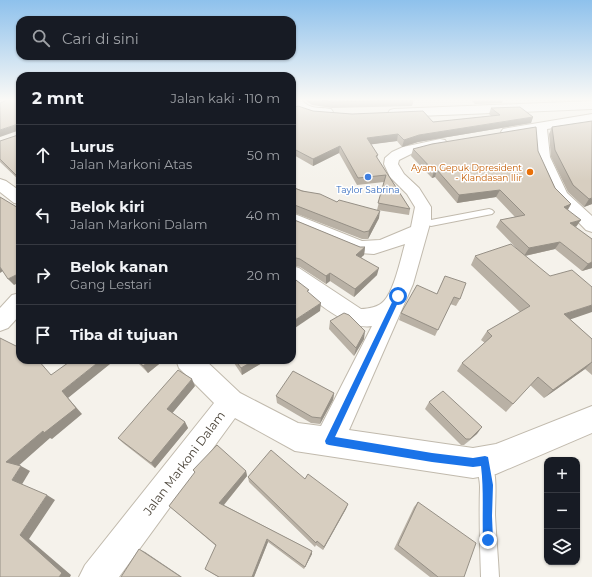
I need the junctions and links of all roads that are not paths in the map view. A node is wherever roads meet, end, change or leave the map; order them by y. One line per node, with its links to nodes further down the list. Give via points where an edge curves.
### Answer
1 (540, 127): 2 (street); 9 (street, via 543,157 560,196)
2 (494, 134)
3 (451, 142): 8 (street, via 397,153 392,158 391,164 398,177 413,191 423,207)
4 (0, 184): 5 (street)
5 (16, 197)
6 (489, 212): 8 (lane)
7 (296, 220): 8 (street, via 366,249 375,249)
8 (420, 226): 14 (street, via 403,284)
9 (592, 226)
10 (296, 276): 14 (street, via 361,319)
11 (16, 295): 12 (street)
12 (0, 301)
13 (16, 305): 15 (street)
14 (392, 308): 19 (street)
15 (0, 322)
16 (192, 364): 17 (street)
17 (231, 402): 19 (street, Jalan Markoni Dalam, via 295,437); 21 (street, Jalan Markoni Dalam)
18 (592, 419): 20 (street, Jalan Markoni Dalam, via 496,459)
19 (329, 441): 20 (street, Jalan Markoni Dalam, via 473,463)
20 (485, 460): 22 (lane)
21 (97, 577)
22 (490, 577)

